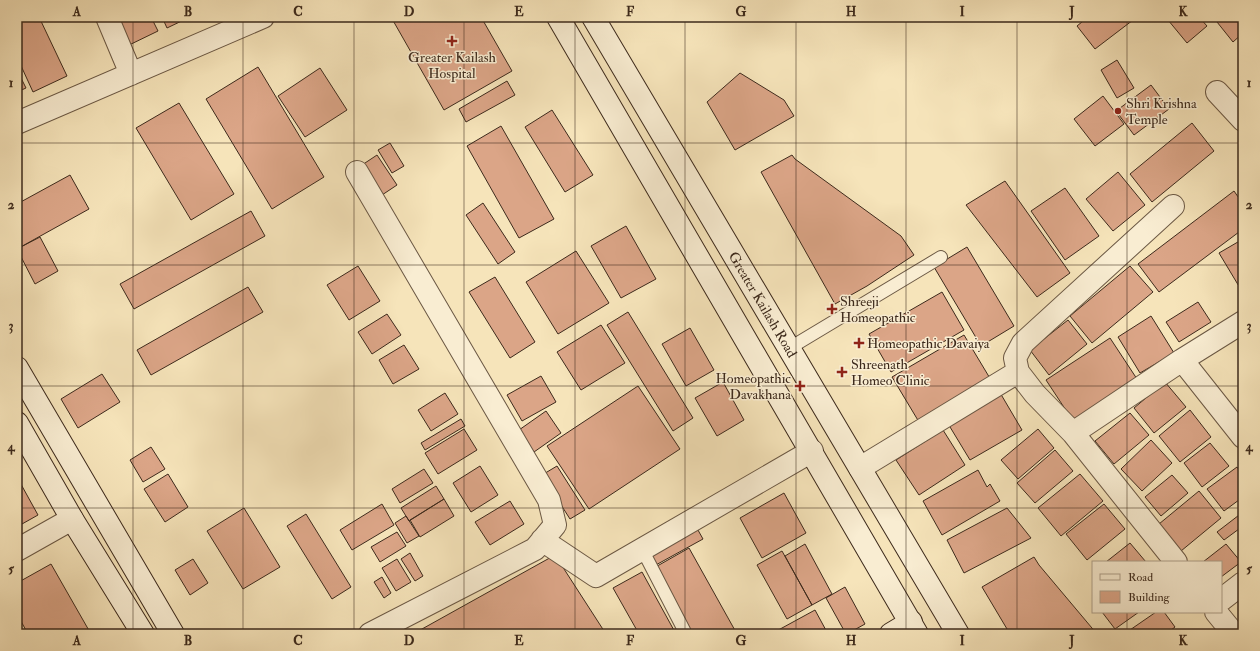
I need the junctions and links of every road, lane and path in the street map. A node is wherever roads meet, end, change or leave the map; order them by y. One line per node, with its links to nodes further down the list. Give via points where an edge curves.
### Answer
1 (107, 17): 5 (street)
2 (263, 17): 5 (street)
3 (558, 17): 20 (street)
4 (593, 17): 13 (street, Greater Kailash Road)
5 (131, 74): 8 (street)
6 (1217, 92): 7 (street)
7 (1243, 120)
8 (17, 122)
9 (357, 172): 23 (street, via 549,500 554,524)
10 (1173, 206): 16 (street, via 1022,343 1015,358)
11 (941, 257): 13 (lane)
12 (1243, 322): 14 (street)
13 (788, 349): 21 (street, Greater Kailash Road)
14 (1182, 360): 18 (street); 19 (street)
15 (17, 368): 32 (street)
16 (1018, 372): 18 (street, via 1035,394); 21 (street)
17 (17, 423): 22 (street)
18 (1073, 433): 26 (street)
19 (1243, 437)
20 (812, 451): 24 (street); 30 (street)
21 (860, 468): 36 (street, Greater Kailash Road)
22 (72, 518): 25 (street); 31 (street)
23 (542, 540): 24 (street, via 596,576); 33 (street, via 535,550)
24 (642, 549): 34 (lane)
25 (17, 550)
26 (1175, 561)
27 (1243, 583): 28 (street)
28 (1222, 599)
29 (1217, 613): 37 (street)
30 (914, 628): 35 (street)
31 (144, 634)
32 (173, 634)
33 (370, 634)
34 (686, 634)
35 (891, 634)
36 (958, 634)
37 (1234, 634)

